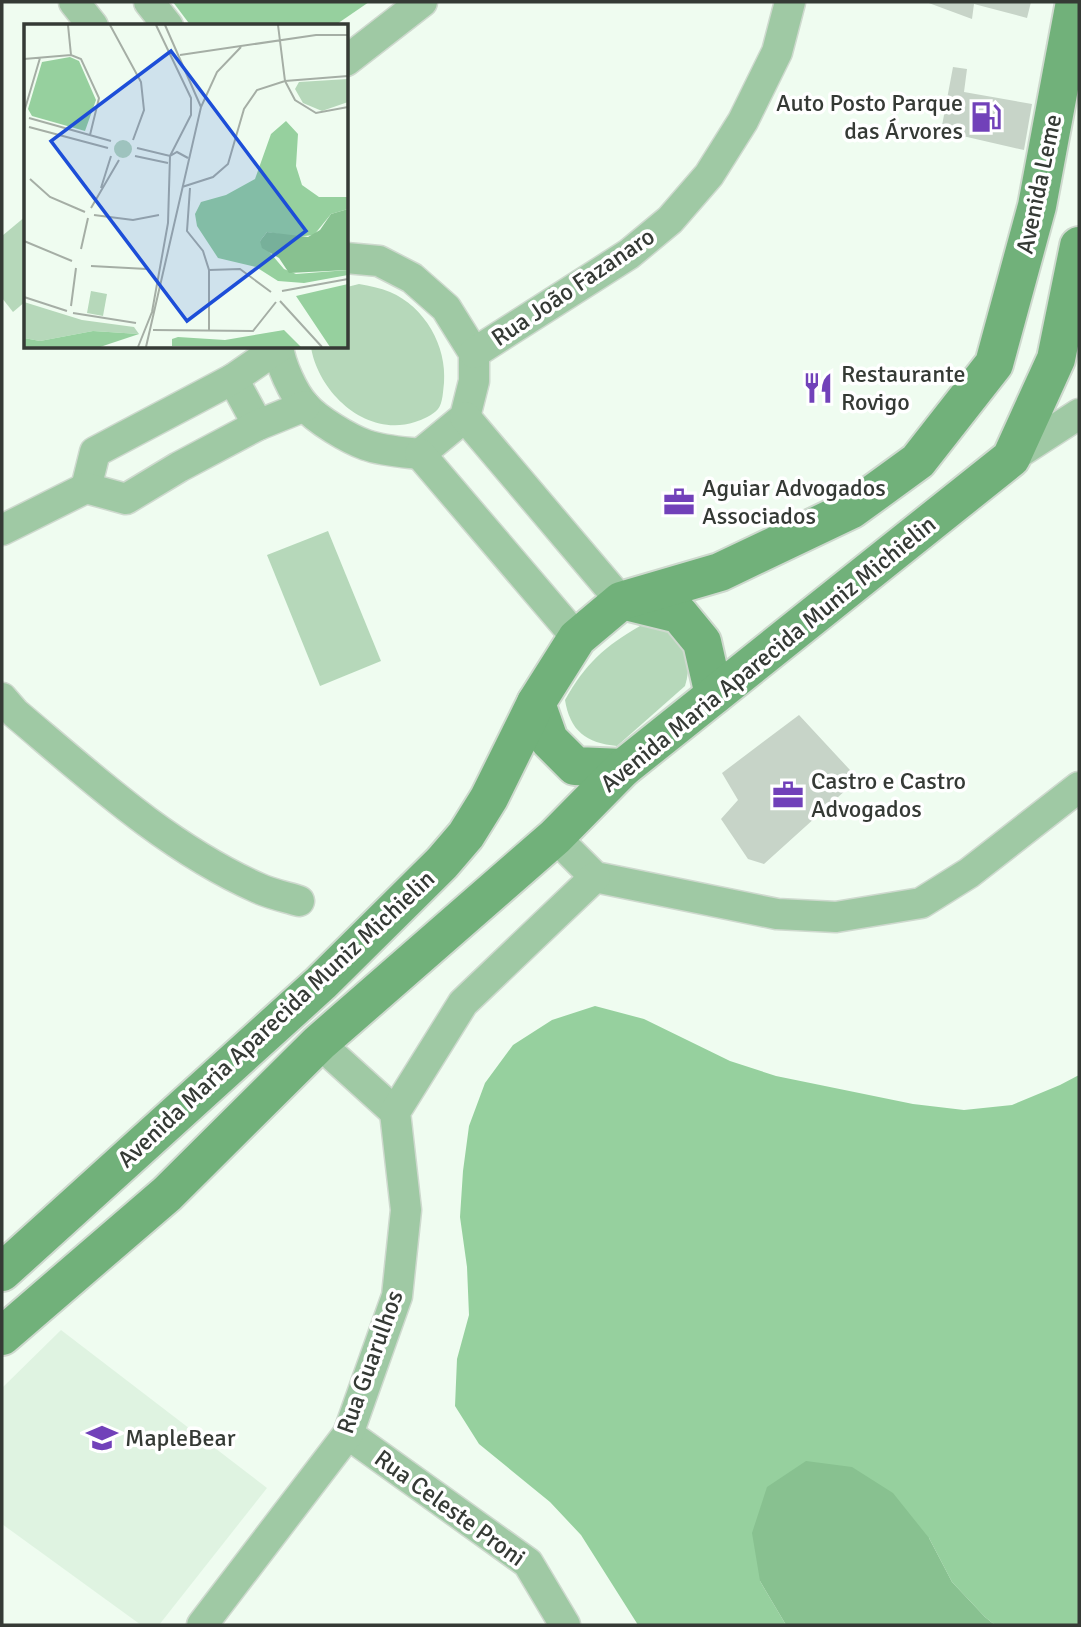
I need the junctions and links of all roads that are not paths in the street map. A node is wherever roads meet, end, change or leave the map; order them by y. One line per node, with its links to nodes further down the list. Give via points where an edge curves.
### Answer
1 (74, 2): 6 (street)
2 (149, 2): 7 (street)
3 (422, 2): 8 (street)
4 (790, 2): 13 (street, Rua João Fazanaro, via 777,52 743,121 709,176 670,220 629,254)
5 (1075, 2): 14 (street, Avenida Leme, via 1037,206)
6 (91, 24)
7 (166, 24)
8 (348, 59)
9 (1079, 246): 21 (street, via 1056,359)
10 (348, 258): 13 (street, via 379,261 412,278 446,308)
11 (277, 348): 15 (street)
12 (278, 348): 16 (street, via 286,375)
13 (474, 353): 18 (street, via 474,381)
14 (994, 364): 24 (street, Avenida Maria Aparecida Muniz Michielin, via 918,461 852,509 720,572)
15 (233, 379): 19 (street); 22 (street, via 95,452)
16 (305, 406): 19 (street); 20 (street, via 365,445)
17 (1079, 414): 21 (street)
18 (465, 417): 20 (street); 24 (street)
19 (258, 425): 22 (street, via 126,499)
20 (420, 454): 25 (street)
21 (1011, 458): 26 (street, Avenida Maria Aparecida Muniz Michielin)
22 (86, 488): 23 (street)
23 (2, 530)
24 (621, 600): 25 (street, Avenida Maria Aparecida Muniz Michielin); 26 (street, via 679,614 702,642)
25 (577, 638): 28 (street, Avenida Maria Aparecida Muniz Michielin)
26 (713, 695): 29 (street, Avenida Maria Aparecida Muniz Michielin)
27 (2, 698): 33 (street, via 129,810 199,857 260,889)
28 (536, 702): 29 (street, via 549,740 575,766); 36 (street, Avenida Maria Aparecida Muniz Michielin, via 489,798 442,863 321,983)
29 (623, 768): 31 (street, Avenida Maria Aparecida Muniz Michielin)
30 (1079, 787): 32 (street, via 970,873 921,903 836,917 776,914)
31 (555, 837): 32 (street); 34 (street, Avenida Maria Aparecida Muniz Michielin)
32 (595, 877): 35 (street, via 463,1003)
33 (299, 901)
34 (319, 1043): 35 (street); 37 (street, Avenida Maria Aparecida Muniz Michielin, via 166,1195)
35 (395, 1112): 38 (street, Rua Guarulhos, via 406,1210 397,1296)
36 (2, 1272)
37 (2, 1336)
38 (348, 1433): 39 (street, Rua Guarulhos); 40 (street, Rua Celeste Proni, via 528,1563)
39 (202, 1625)
40 (565, 1625)

